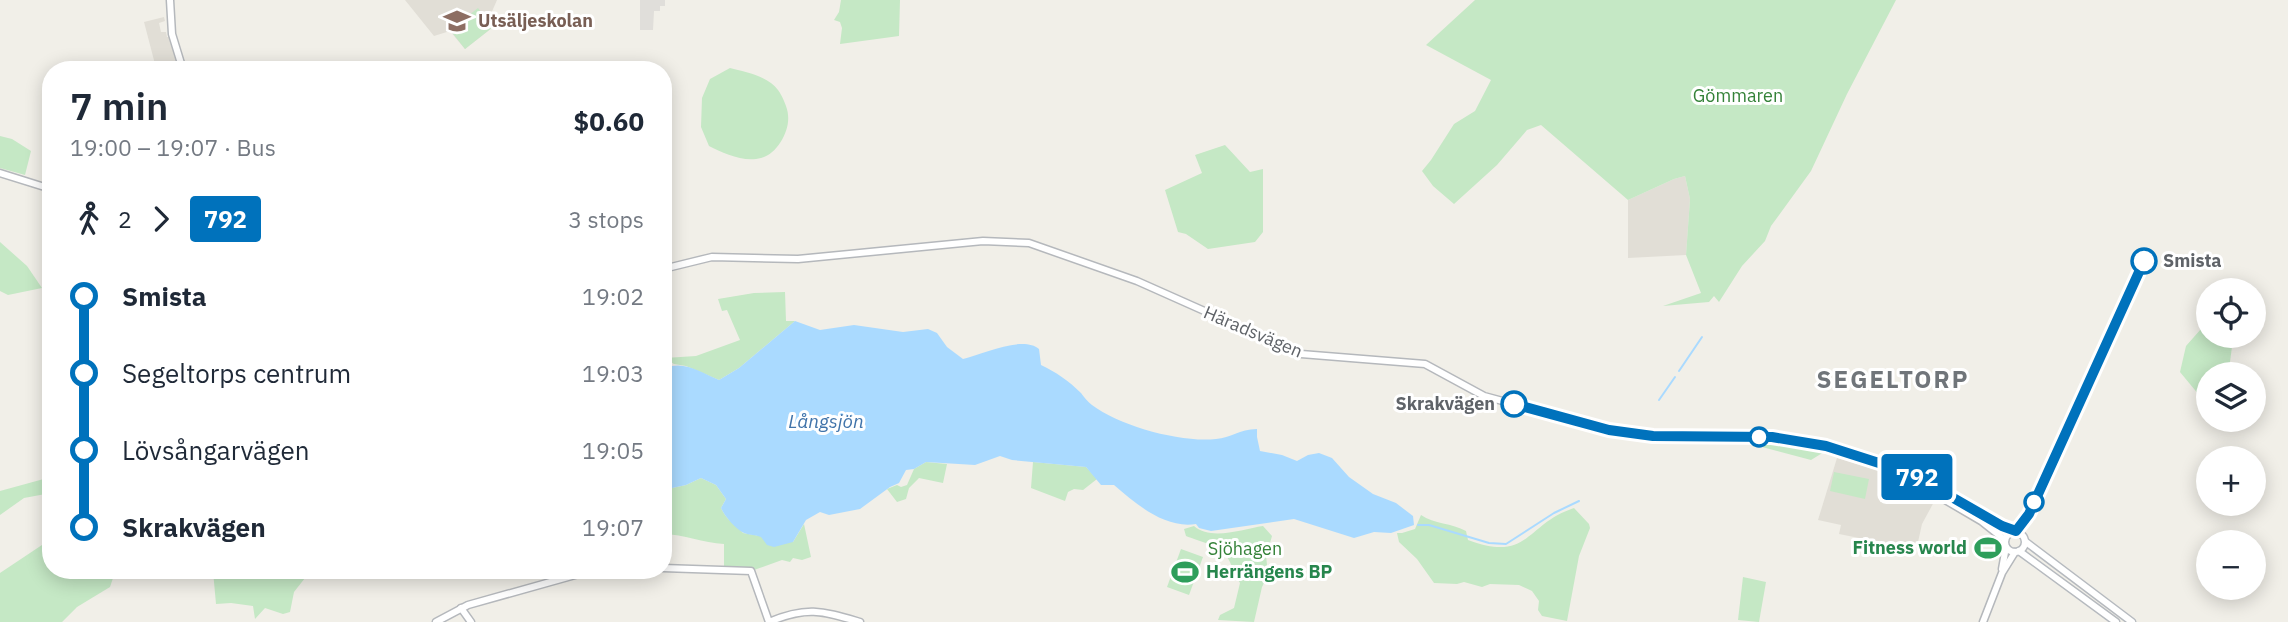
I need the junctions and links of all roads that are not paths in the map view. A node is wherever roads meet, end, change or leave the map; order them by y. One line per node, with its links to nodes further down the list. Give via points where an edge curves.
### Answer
1 (170, 0): 2 (street, via 172,34)
2 (181, 61)
3 (0, 173): 4 (street)
4 (42, 186)
5 (672, 267): 6 (street, Häradsvägen, via 712,257 798,259 983,241 1029,243 1137,281 1301,354 1425,364 1484,396 1609,430 1653,436 1783,439)
6 (1884, 463): 7 (street, Häradsvägen); 9 (street, Häradsvägen, via 1982,521)
7 (2013, 531): 8 (street); 9 (street)
8 (2025, 542): 10 (street); 21 (street)
9 (2006, 543): 10 (street); 12 (street)
10 (2017, 552): 12 (street); 20 (street)
11 (672, 568): 17 (street, via 751,571)
12 (2002, 573): 19 (street)
13 (562, 579): 14 (street)
14 (461, 608): 15 (street); 16 (street)
15 (436, 622)
16 (471, 622)
17 (769, 622): 18 (street, via 811,611)
18 (860, 622)
19 (1983, 622)
20 (2116, 622)
21 (2132, 622)

